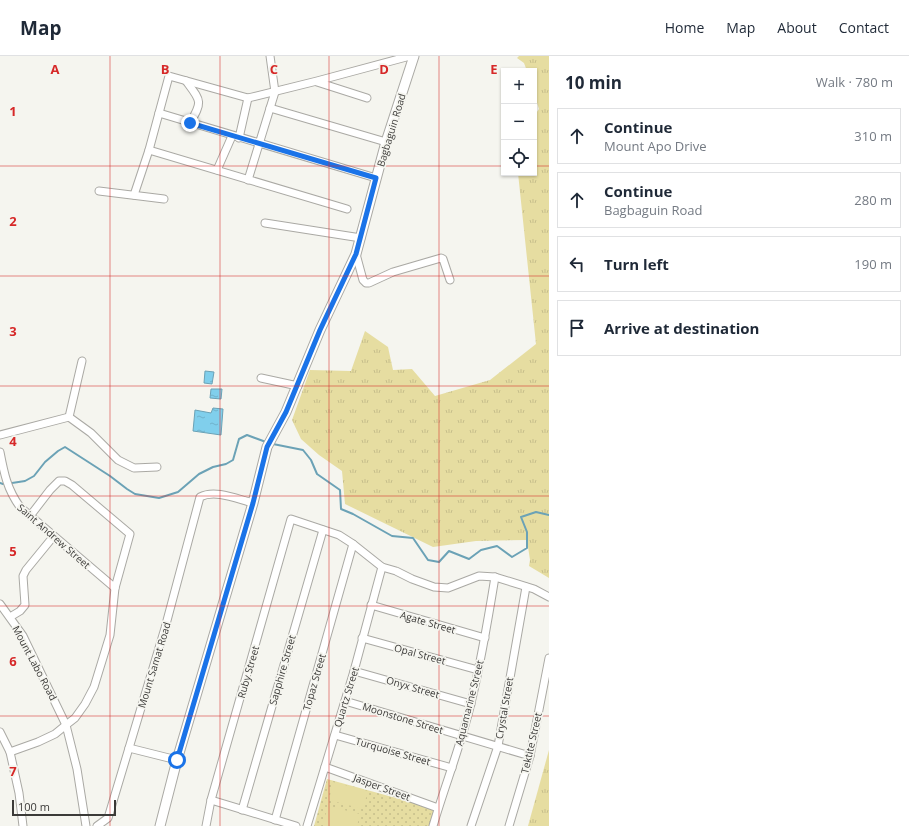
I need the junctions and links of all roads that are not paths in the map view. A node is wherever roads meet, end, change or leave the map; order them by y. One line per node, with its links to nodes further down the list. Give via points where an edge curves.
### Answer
1 (270, 56): 6 (street)
2 (410, 56): 5 (street)
3 (414, 56): 14 (street, Bagbaguin Road)
4 (186, 81): 7 (street); 10 (street, via 169,76); 11 (street, via 198,97 198,109)
5 (317, 82): 6 (street); 8 (street)
6 (275, 92): 7 (street); 9 (street)
7 (248, 98): 13 (street)
8 (366, 98)
9 (270, 108): 14 (street); 15 (street)
10 (159, 113): 11 (street); 16 (street)
11 (190, 123): 12 (street)
12 (232, 136): 13 (street); 17 (street)
13 (240, 138): 15 (street)
14 (386, 142): 18 (street, Bagbaguin Road)
15 (259, 144): 18 (street); 19 (street)
16 (149, 150): 17 (street); 21 (street)
17 (217, 170): 19 (street)
18 (376, 178): 25 (street, Bagbaguin Road)
19 (248, 180): 23 (street)
20 (99, 191): 21 (street)
21 (134, 195): 22 (street)
22 (164, 199)
23 (347, 209)
24 (265, 223): 25 (street)
25 (361, 238): 26 (street, Bagbaguin Road)
26 (356, 254): 27 (street, via 366,283 441,258); 30 (street, Bagbaguin Road, via 320,330)
27 (450, 280)
28 (82, 361): 31 (street)
29 (261, 378): 30 (street)
30 (298, 386): 35 (street, Bagbaguin Road, via 267,447)
31 (69, 417): 32 (street); 34 (street, via 91,433 118,460 134,468)
32 (0, 434)
33 (0, 452): 36 (street, Saint Andrew Street, via 6,484 20,508)
34 (157, 467)
35 (253, 503): 60 (street, Mount Samat Road, via 216,494 200,497); 63 (street, Bagbaguin Road)
36 (30, 516): 38 (street, Saint Andrew Street); 43 (street, via 50,490 59,481 65,481 130,534)
37 (323, 530): 39 (street, via 339,535); 66 (street, Ruby Street, via 290,519); 68 (street, Sapphire Street)
38 (53, 537): 43 (street, Saint Andrew Street); 47 (street, via 26,570 23,576 25,605)
39 (353, 544): 40 (street); 69 (street, Topaz Street)
40 (382, 567): 41 (street, via 434,587 448,588 479,576); 46 (street, Quartz Street)
41 (495, 577): 42 (street); 49 (street, Aquamarine Street)
42 (526, 587): 44 (street); 59 (street, Crystal Street)
43 (115, 588): 55 (street, via 110,635 94,687 75,718)
44 (549, 597)
45 (0, 604): 47 (street, Mount Labo Road)
46 (371, 605): 48 (street, Quartz Street); 49 (street, Agate Street)
47 (10, 617): 55 (street, Mount Labo Road, via 23,636)
48 (362, 638): 51 (street, Opal Street); 52 (street, Quartz Street)
49 (485, 638): 51 (street, Aquamarine Street)
50 (549, 658): 62 (street, Tektite Street)
51 (478, 670): 54 (street, Aquamarine Street)
52 (354, 671): 53 (street, Quartz Street); 54 (street, Onyx Street)
53 (345, 701): 57 (street, Quartz Street); 58 (street, Moonstone Street)
54 (471, 704): 58 (street, Aquamarine Street)
55 (66, 725): 61 (street, via 55,734); 71 (street, Mount Labo Road, via 77,769)
56 (0, 732): 61 (street)
57 (335, 735): 64 (street, Quartz Street); 65 (street, Turquoise Street)
58 (462, 736): 59 (street, Moonstone Street); 65 (street, Aquamarine Street)
59 (498, 746): 62 (street, Moonstone Street); 78 (street, Crystal Street)
60 (129, 748): 63 (street); 72 (street, Mount Samat Road, via 108,818)
61 (10, 752): 70 (street)
62 (530, 756): 79 (street, Tektite Street)
63 (177, 760): 73 (street, Bagbaguin Road)
64 (325, 767): 67 (street, Jasper Street); 76 (street, Quartz Street)
65 (452, 768): 67 (street, Aquamarine Street)
66 (210, 800): 68 (street); 74 (street, Ruby Street)
67 (438, 808): 77 (street, Aquamarine Street)
68 (242, 810): 69 (street)
69 (275, 820): 75 (street)
70 (23, 826)
71 (86, 826)
72 (97, 826)
73 (160, 826)
74 (206, 826)
75 (296, 826)
76 (308, 826)
77 (433, 826)
78 (471, 826)
79 (509, 826)

